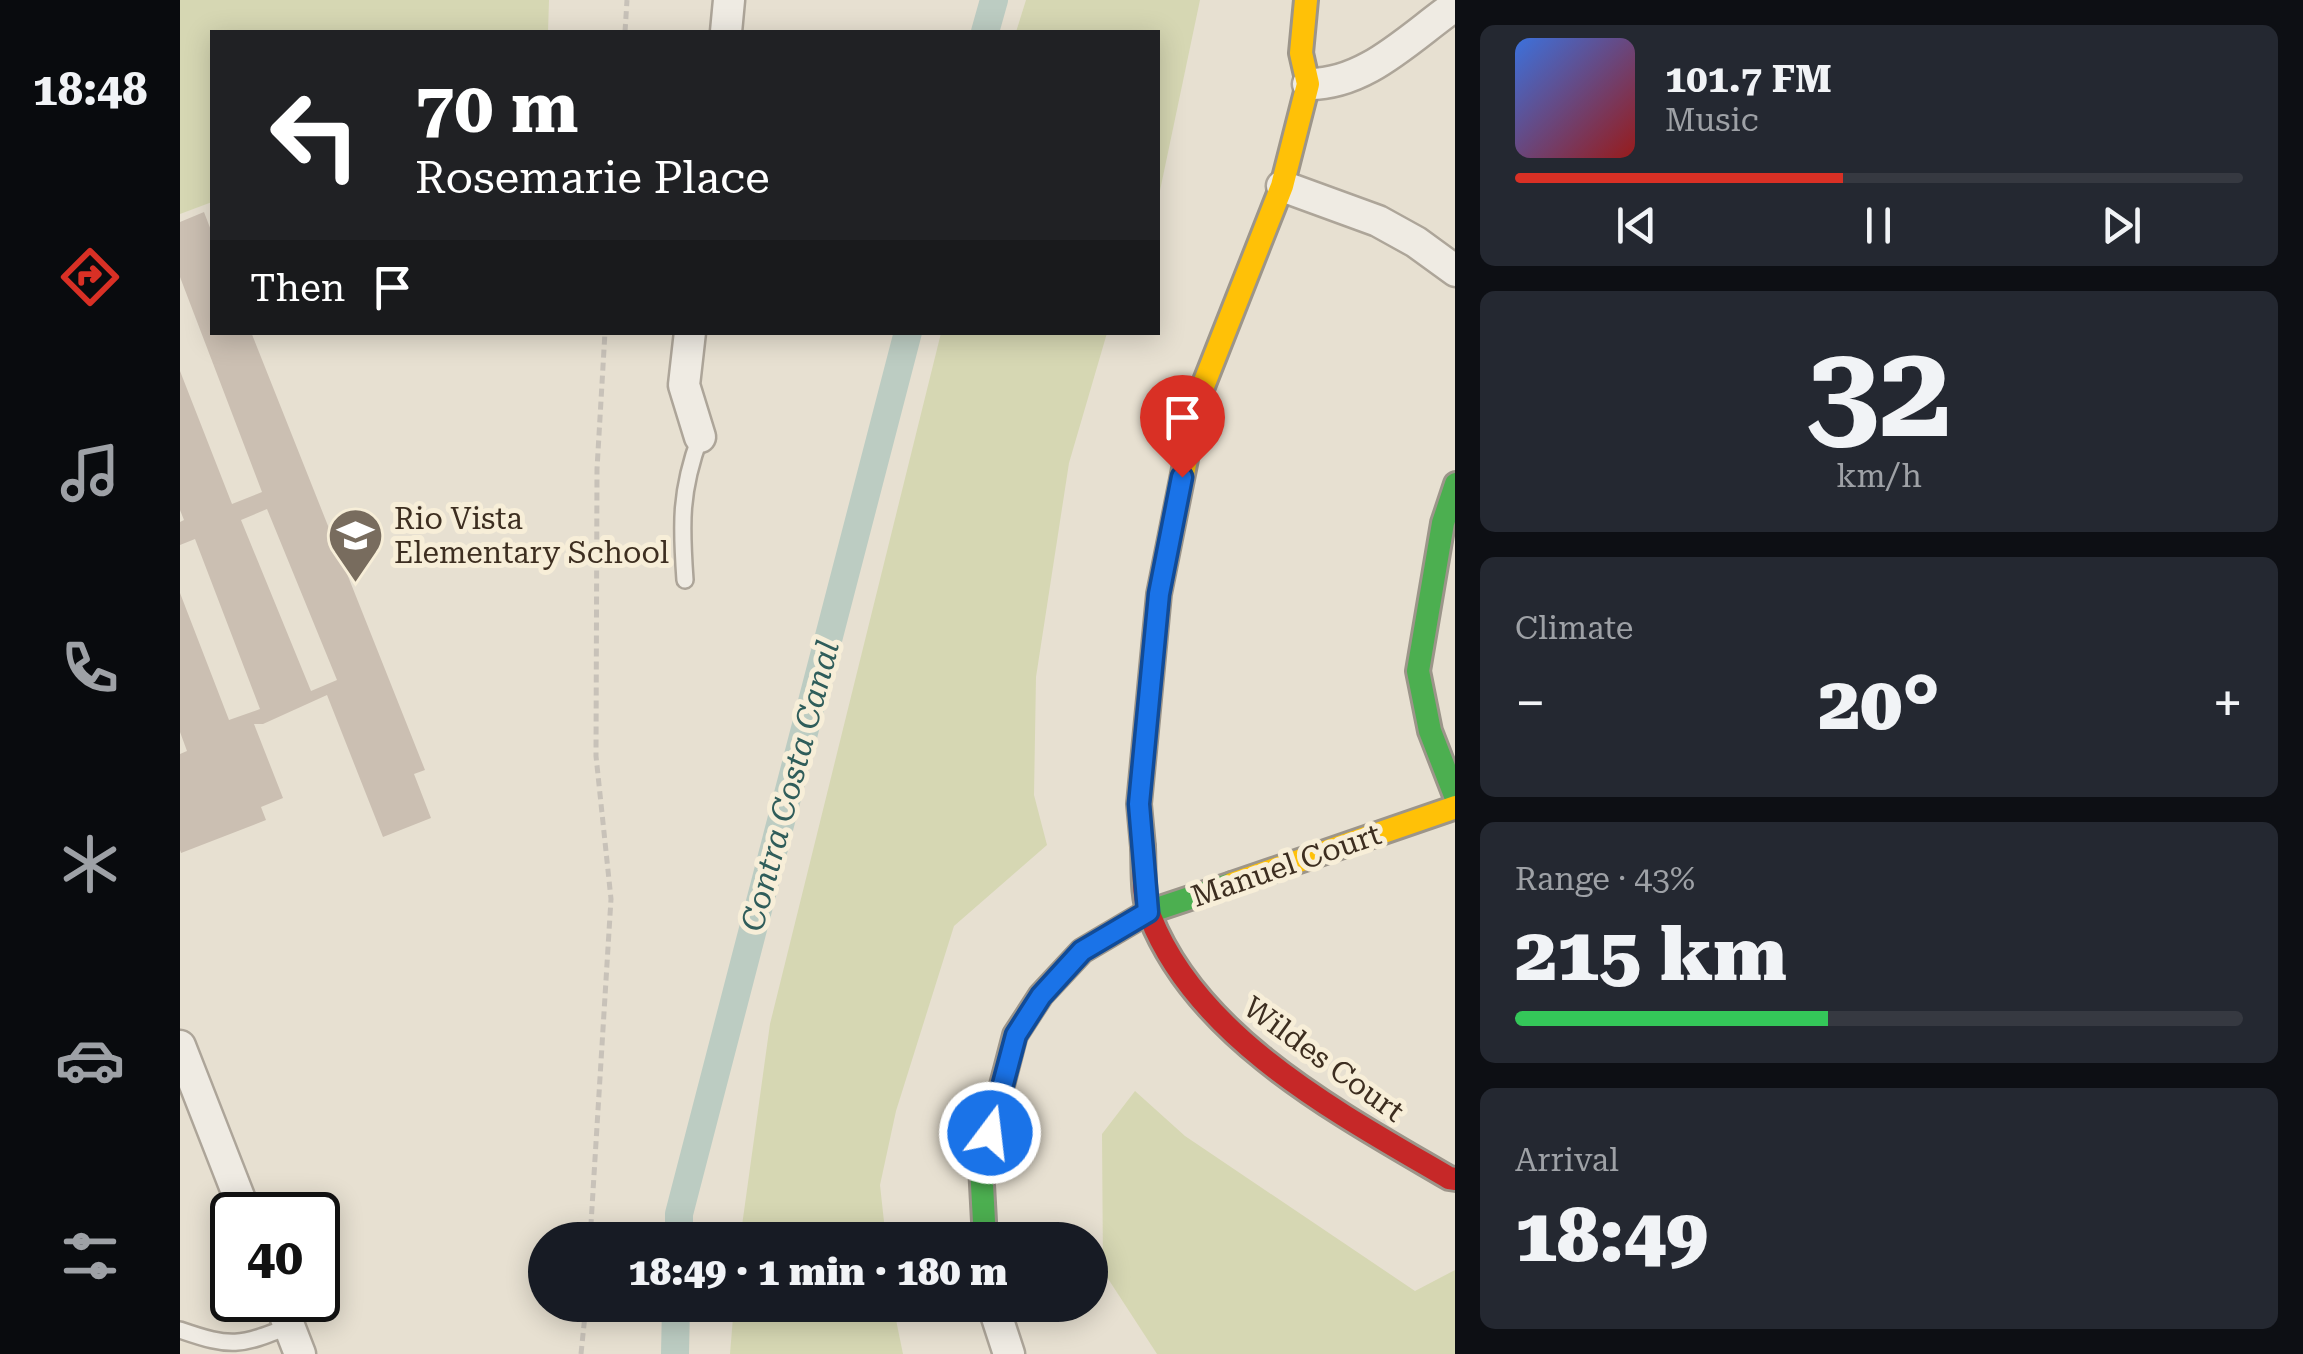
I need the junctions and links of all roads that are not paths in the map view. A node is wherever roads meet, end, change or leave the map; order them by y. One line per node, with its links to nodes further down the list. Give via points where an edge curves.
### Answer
1 (730, 0): 4 (street)
2 (1306, 0): 5 (street, via 1301,53)
3 (1455, 6): 5 (street, via 1357,76)
4 (726, 30)
5 (1308, 84): 6 (street)
6 (1282, 186): 7 (street, via 1378,221); 14 (street, via 1198,399 1159,594 1139,804)
7 (1455, 270)
8 (690, 335): 9 (street, via 684,385)
9 (700, 436): 11 (lane, via 681,516)
10 (1455, 487): 12 (street, via 1418,671 1430,731)
11 (684, 580)
12 (1455, 795)
13 (1455, 807): 14 (street, Manuel Court)
14 (1148, 912): 16 (street, Wildes Court, via 1177,971 1222,1026 1341,1115); 18 (street, Manuel Court, via 1082,951 1016,1035 981,1166)
15 (180, 1046): 17 (street)
16 (1455, 1179)
17 (237, 1192)
18 (984, 1222)
19 (999, 1322): 22 (street)
20 (290, 1327): 21 (lane, via 250,1342 219,1343)
21 (180, 1330)
22 (1009, 1354)

